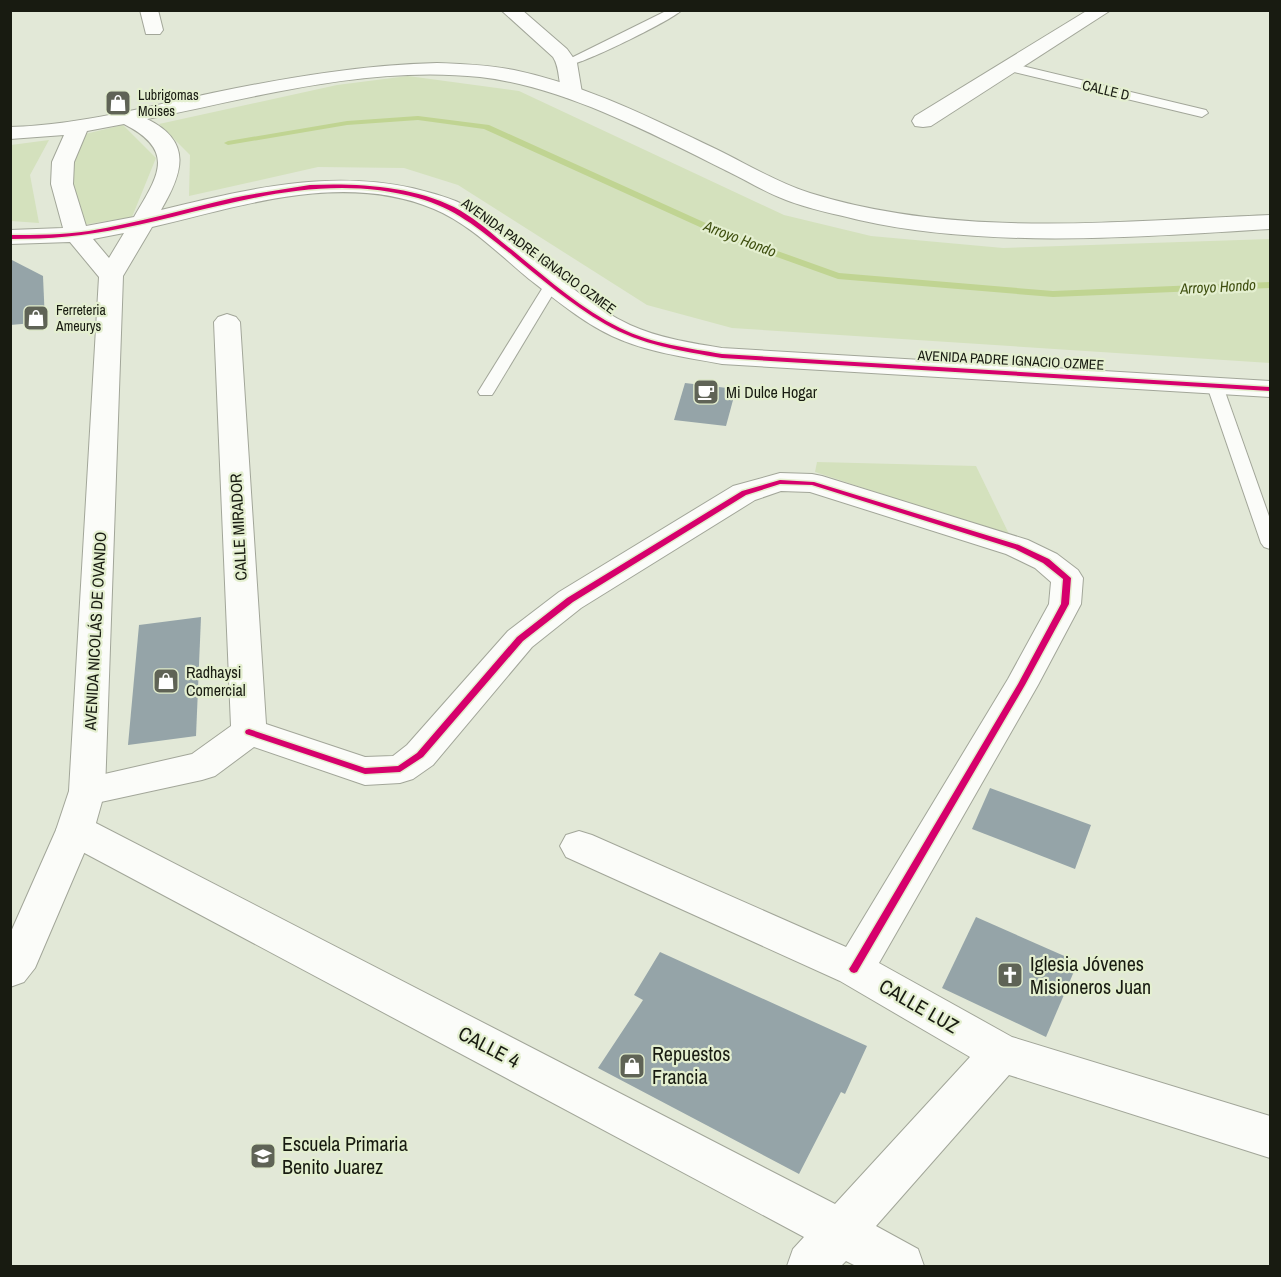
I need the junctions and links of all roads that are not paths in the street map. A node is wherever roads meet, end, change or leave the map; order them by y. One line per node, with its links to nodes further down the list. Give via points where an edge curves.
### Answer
1 (149, 10): 5 (street)
2 (510, 10): 6 (street, via 561,53)
3 (677, 10): 6 (lane)
4 (1102, 10): 7 (street)
5 (153, 30)
6 (567, 63): 8 (street)
7 (1010, 67): 9 (lane, CALLE D); 11 (street)
8 (572, 93): 10 (street, via 480,71 424,69 354,73); 14 (street, via 802,198 870,216 1001,230)
9 (1202, 113)
10 (126, 117): 12 (street); 15 (street, AVENIDA NICOLÁS DE OVANDO, via 148,128 168,152 165,184)
11 (923, 121)
12 (79, 126): 13 (street); 16 (street, via 63,162 62,184)
13 (10, 133)
14 (1270, 222)
15 (144, 223): 16 (street, AVENIDA PADRE IGNACIO OZMEE); 18 (street, AVENIDA NICOLÁS DE OVANDO); 19 (street, AVENIDA PADRE IGNACIO OZMEE, via 206,206 310,187 398,192 433,200 464,214)
16 (77, 235): 17 (street, AVENIDA PADRE IGNACIO OZMEE); 18 (street)
17 (10, 237)
18 (111, 276): 26 (street, AVENIDA NICOLÁS DE OVANDO)
19 (552, 284): 21 (street, AVENIDA PADRE IGNACIO OZMEE, via 607,324 653,343 722,356); 23 (lane)
20 (227, 322): 25 (street, CALLE MIRADOR)
21 (1215, 386): 22 (street, AVENIDA PADRE IGNACIO OZMEE); 24 (lane)
22 (1270, 389)
23 (486, 392)
24 (1270, 543)
25 (249, 732): 26 (street, via 202,766); 29 (street, via 364,771 400,769 420,755 520,639 570,600 744,493 780,482 812,483 1017,547 1046,561 1067,579 1065,604 1022,685)
26 (87, 791): 27 (street, AVENIDA NICOLÁS DE OVANDO)
27 (75, 830): 30 (street, AVENIDA NICOLÁS DE OVANDO, via 21,956); 33 (street, CALLE 4)
28 (579, 846): 29 (street, CALLE LUZ)
29 (854, 969): 31 (street, CALLE LUZ)
30 (10, 970)
31 (1001, 1053): 32 (street, CALLE LUZ); 33 (street)
32 (1269, 1137)
33 (843, 1233): 34 (street); 35 (street, CALLE 4)
34 (810, 1266)
35 (901, 1266)

